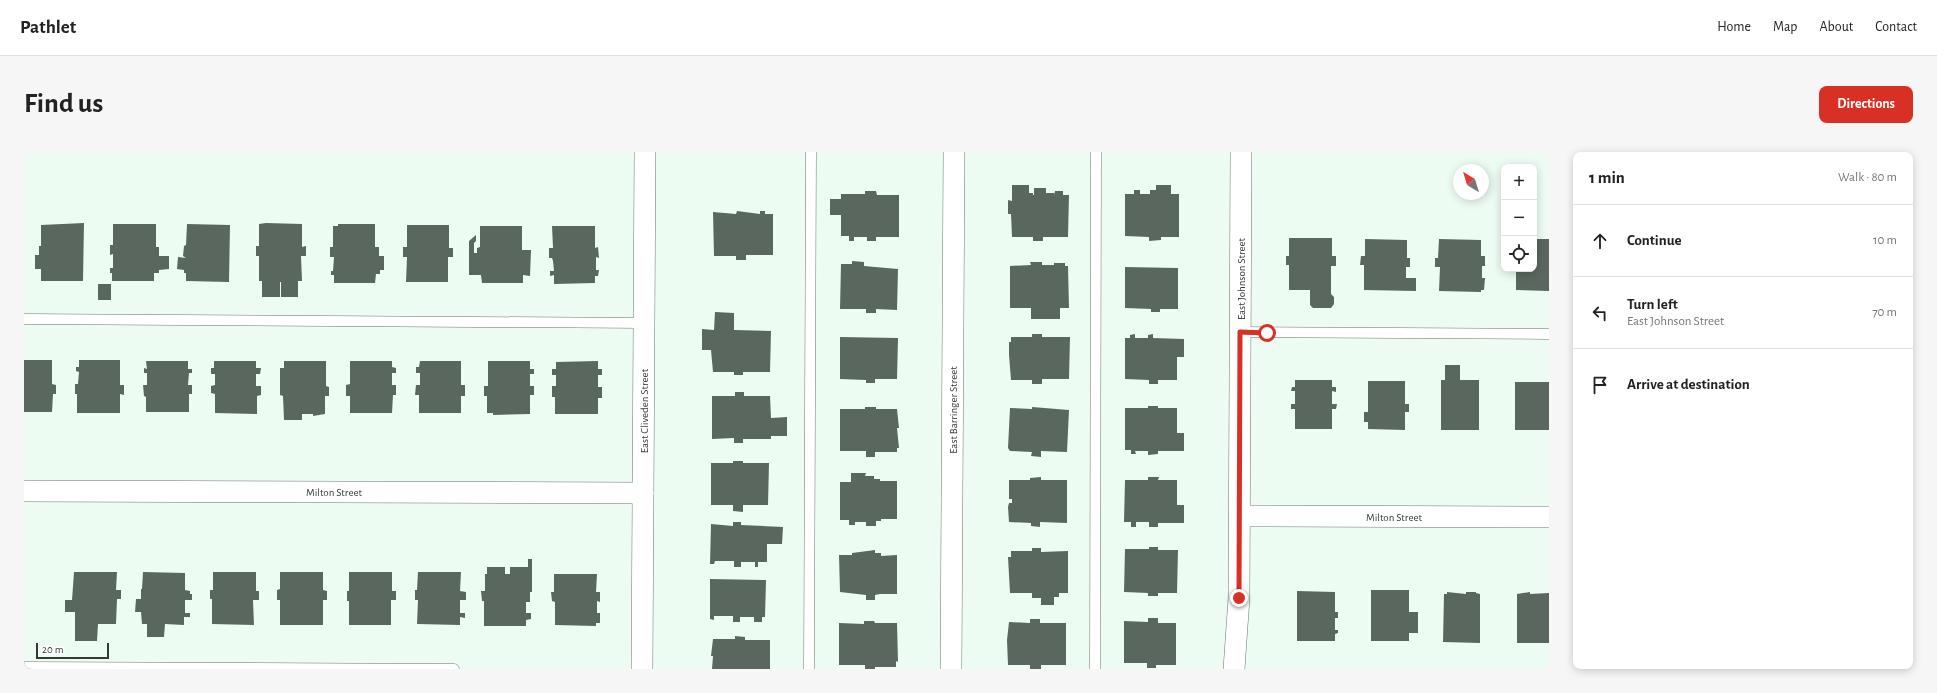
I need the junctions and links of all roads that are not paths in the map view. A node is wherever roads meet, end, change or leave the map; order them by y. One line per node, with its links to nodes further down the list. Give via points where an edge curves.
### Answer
1 (645, 152): 7 (street, East Cliveden Street)
2 (811, 152): 17 (lane)
3 (954, 152): 18 (street, East Barringer Street)
4 (1096, 152): 19 (lane)
5 (1241, 152): 8 (street, East Johnson Street)
6 (24, 319): 7 (lane)
7 (644, 323): 11 (street, East Cliveden Street)
8 (1240, 332): 9 (lane); 12 (street, East Johnson Street)
9 (1549, 334)
10 (24, 491): 11 (street, Milton Street)
11 (643, 493): 16 (street, East Cliveden Street)
12 (1240, 516): 13 (street, Milton Street); 20 (street, East Johnson Street, via 1239,598)
13 (1549, 517)
14 (24, 667): 15 (lane)
15 (454, 669)
16 (642, 669)
17 (809, 669)
18 (951, 669)
19 (1094, 669)
20 (1234, 669)

